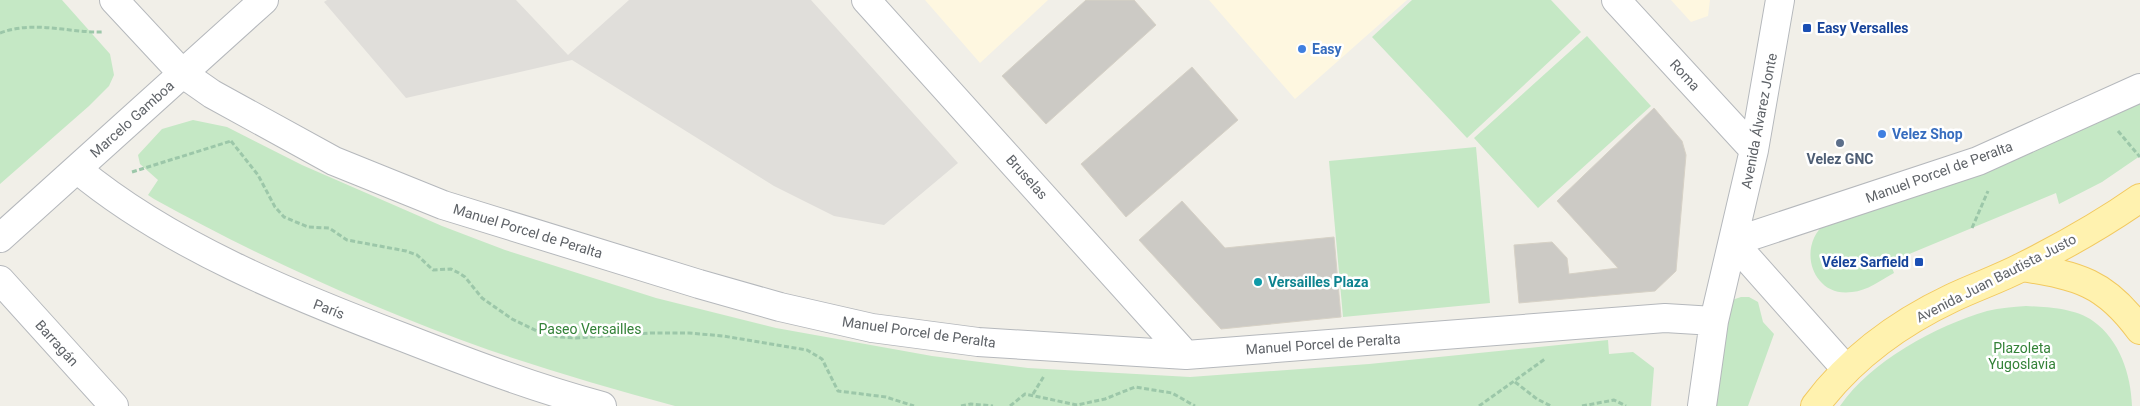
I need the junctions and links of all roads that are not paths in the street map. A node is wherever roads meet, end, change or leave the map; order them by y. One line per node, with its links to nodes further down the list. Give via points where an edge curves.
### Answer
1 (114, 0): 6 (street, Manuel Porcel de Peralta)
2 (264, 0): 6 (street, Marcelo Gamboa)
3 (866, 0): 17 (street, Bruselas)
4 (1616, 0): 8 (street, Roma)
5 (1780, 0): 8 (street, Avenida Álvarez Jonte)
6 (182, 74): 9 (street, Marcelo Gamboa); 17 (street, Manuel Porcel de Peralta, via 334,161 434,202 780,307 872,328 978,342)
7 (2140, 88): 12 (street, Manuel Porcel de Peralta, via 1978,161)
8 (1754, 150): 12 (street, Avenida Álvarez Jonte)
9 (76, 169): 11 (street, Marcelo Gamboa); 20 (street, París, via 130,211 310,302 442,352)
10 (2140, 198): 13 (main road, Avenida Juan Bautista Justo, via 2110,219)
11 (0, 238)
12 (1733, 242): 15 (street, Avenida Álvarez Jonte); 18 (street)
13 (2022, 267): 16 (main road, via 2068,275 2102,289 2126,311); 18 (main road, Avenida Juan Bautista Justo, via 1914,319 1878,342)
14 (0, 280): 19 (street, Barragán)
15 (1714, 321): 17 (street, Manuel Porcel de Peralta, via 1665,318); 21 (street, Avenida Álvarez Jonte)
16 (2140, 330)
17 (1186, 355)
18 (1846, 369): 22 (main road, Avenida Juan Bautista Justo)
19 (114, 406)
20 (602, 406)
21 (1702, 406)
22 (1815, 406)

